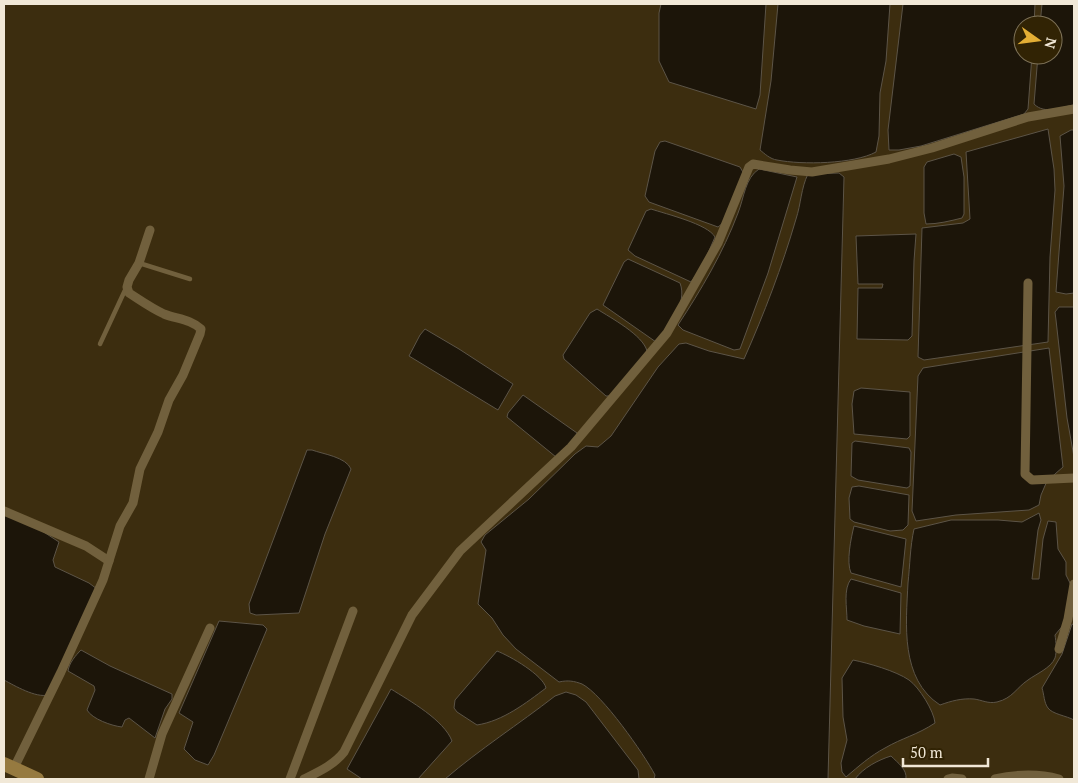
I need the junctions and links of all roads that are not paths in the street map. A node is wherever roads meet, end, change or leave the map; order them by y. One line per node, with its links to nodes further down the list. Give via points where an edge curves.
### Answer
1 (1074, 109): 19 (street, via 1028,117 889,159 812,172 753,164 749,167 718,243 667,334 571,447 460,551 412,615 344,752 332,764)
2 (150, 230): 3 (street)
3 (139, 263): 4 (lane); 6 (street)
4 (190, 279)
5 (1028, 282): 8 (street, via 1024,474 1032,480)
6 (127, 287): 7 (lane); 10 (street, via 129,293 156,310 201,329 140,469 133,503 120,526)
7 (100, 344)
8 (1074, 478)
9 (4, 511): 10 (street, via 86,546)
10 (109, 561): 15 (street, via 61,672)
11 (1074, 584): 14 (street)
12 (353, 611): 18 (street)
13 (210, 628): 17 (street, via 162,734)
14 (1059, 649)
15 (9, 766): 16 (main road)
16 (37, 779)
17 (149, 779)
18 (290, 779)
19 (304, 779)
20 (948, 779): 21 (street)
21 (962, 779)
22 (994, 779): 23 (street, via 1031,774)
23 (1059, 779)

